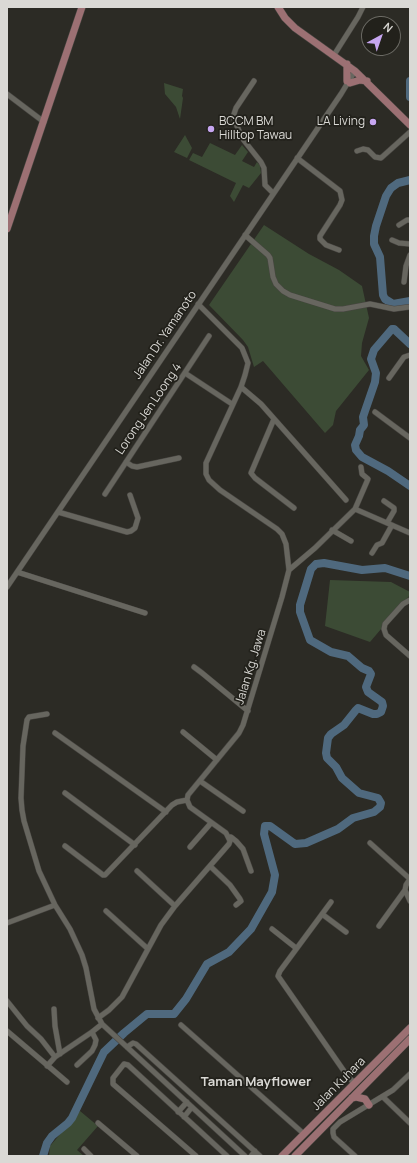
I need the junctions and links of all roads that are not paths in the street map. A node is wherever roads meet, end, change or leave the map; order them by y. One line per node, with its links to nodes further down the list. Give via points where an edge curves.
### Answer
1 (82, 7): 11 (main road)
2 (278, 7): 4 (main road, via 295,28)
3 (362, 7): 4 (street)
4 (334, 55): 5 (main road)
5 (347, 64): 6 (main road); 8 (main road)
6 (356, 72): 8 (street, Jalan Dr. Yamanoto); 9 (main road)
7 (254, 81): 16 (street, via 236,108 234,119 242,138 261,162 265,185)
8 (349, 82): 9 (main road); 15 (street, Jalan Dr. Yamanoto)
9 (367, 82): 12 (main road)
10 (7, 94): 11 (street)
11 (44, 122): 19 (main road)
12 (410, 125)
13 (410, 132): 14 (street, via 381,158 375,157 368,150)
14 (357, 151)
15 (297, 158): 16 (street, Jalan Dr. Yamanoto); 23 (street, via 340,191 340,205 320,236 326,245)
16 (273, 193): 20 (street, Jalan Dr. Yamanoto)
17 (410, 220): 18 (street)
18 (400, 225)
19 (7, 229)
20 (245, 235): 26 (street, Jalan Dr. Yamanoto); 27 (street, via 268,255 276,284 290,295 335,309 370,304 394,309)
21 (392, 240): 22 (street)
22 (410, 244)
23 (339, 250)
24 (410, 255): 25 (street)
25 (404, 282)
26 (198, 304): 32 (street, Jalan Kg. Jawa, via 245,353 248,363); 46 (street, Jalan Dr. Yamanoto)
27 (409, 307)
28 (209, 336): 30 (street, Lorong Jen Loong 4)
29 (410, 355): 31 (street, via 404,357)
30 (185, 373): 33 (street); 38 (street, Lorong Jen Loong 4)
31 (389, 378)
32 (241, 387): 33 (street, Jalan Kg. Jawa); 35 (street)
33 (232, 404): 52 (street, Jalan Kg. Jawa, via 206,463 206,474 220,490 278,529 286,544)
34 (375, 412): 36 (street)
35 (274, 419): 42 (street); 44 (street, via 251,473)
36 (410, 438)
37 (179, 458): 38 (street, via 137,467)
38 (126, 462): 40 (street, Lorong Jen Loong 4)
39 (361, 467): 45 (street, via 362,474 368,479)
40 (105, 494)
41 (130, 495): 46 (street, via 138,518 135,528 127,532)
42 (346, 500)
43 (384, 501): 47 (street, via 394,508)
44 (294, 508)
45 (355, 509): 47 (street); 48 (street)
46 (58, 512): 53 (street, Jalan Dr. Yamanoto)
47 (390, 524): 49 (street); 51 (street, via 382,543)
48 (332, 530): 50 (street); 52 (street)
49 (410, 533)
50 (352, 541)
51 (372, 552)
52 (288, 570): 59 (street, Jalan Kg. Jawa, via 287,581)
53 (17, 572): 54 (street, Jalan Dr. Yamanoto); 56 (street)
54 (7, 587)
55 (410, 600): 57 (street, via 385,624 384,629 386,635)
56 (145, 614)
57 (410, 656)
58 (194, 667): 59 (street)
59 (248, 711): 63 (street, Jalan Kg. Jawa, via 239,733)
60 (46, 714): 83 (street, via 29,717 26,720 21,798 24,821 38,871)
61 (183, 732): 63 (street)
62 (55, 733): 67 (street)
63 (217, 760): 64 (street, Jalan Kg. Jawa)
64 (200, 781): 66 (street, Jalan Kg. Jawa); 68 (street)
65 (65, 793): 72 (street)
66 (187, 800): 67 (street, via 177,802); 69 (street, via 190,807)
67 (166, 812): 72 (street)
68 (242, 812)
69 (211, 823): 70 (street); 74 (street)
70 (229, 837): 75 (street, via 229,844); 77 (street, via 243,849)
71 (370, 843): 78 (street)
72 (135, 845): 73 (street, via 105,874)
73 (66, 846)
74 (190, 847)
75 (210, 866): 82 (street, via 230,885 241,901); 84 (street)
76 (137, 871): 84 (street)
77 (252, 871)
78 (410, 879): 79 (street)
79 (405, 890): 80 (street); 88 (street)
80 (410, 901)
81 (331, 902): 86 (street)
82 (236, 905)
83 (55, 906): 87 (street); 95 (street, via 70,929 82,955)
84 (175, 906): 92 (street)
85 (106, 911): 92 (street)
86 (322, 914): 90 (street); 91 (street)
87 (7, 923)
88 (379, 926)
89 (272, 929): 91 (street)
90 (346, 932)
91 (296, 948): 108 (street, via 280,971 279,979 346,1074 352,1081)
92 (148, 949): 95 (street, via 122,996 110,1010)
93 (7, 1001): 103 (street, via 27,1026)
94 (54, 1009): 103 (street)
95 (98, 1018): 96 (street)
96 (102, 1024): 100 (street); 102 (street)
97 (181, 1025): 120 (street)
98 (410, 1028): 108 (main road, Jalan Kuhara)
99 (7, 1031): 105 (street)
100 (92, 1032): 103 (street); 104 (street, via 96,1040 95,1045)
101 (410, 1039): 112 (main road, Jalan Kuhara)
102 (128, 1047): 106 (street, via 136,1044); 110 (street)
103 (58, 1055): 105 (street)
104 (77, 1065)
105 (47, 1066): 109 (street)
106 (172, 1076): 110 (street); 122 (street)
107 (409, 1078): 111 (street)
108 (357, 1081): 120 (main road, Jalan Kuhara)
109 (67, 1082)
110 (166, 1083): 113 (street)
111 (383, 1097): 114 (street); 119 (street)
112 (352, 1098): 114 (main road, via 364,1099); 131 (main road, Jalan Kuhara)
113 (187, 1102): 115 (street); 116 (street)
114 (369, 1105): 132 (street, via 333,1129 334,1137)
115 (192, 1107): 117 (street); 127 (street)
116 (178, 1112): 117 (street); 125 (street, via 128,1065 124,1064 113,1078 113,1084)
117 (184, 1117): 126 (street)
118 (98, 1123): 124 (street)
119 (410, 1123)
120 (304, 1134): 130 (main road, Jalan Kuhara)
121 (84, 1149): 123 (street)
122 (255, 1151): 128 (street); 129 (street)
123 (91, 1156)
124 (137, 1156)
125 (196, 1156)
126 (227, 1156)
127 (245, 1156)
128 (252, 1156)
129 (260, 1156)
130 (282, 1156)
131 (295, 1156)
132 (355, 1156)

